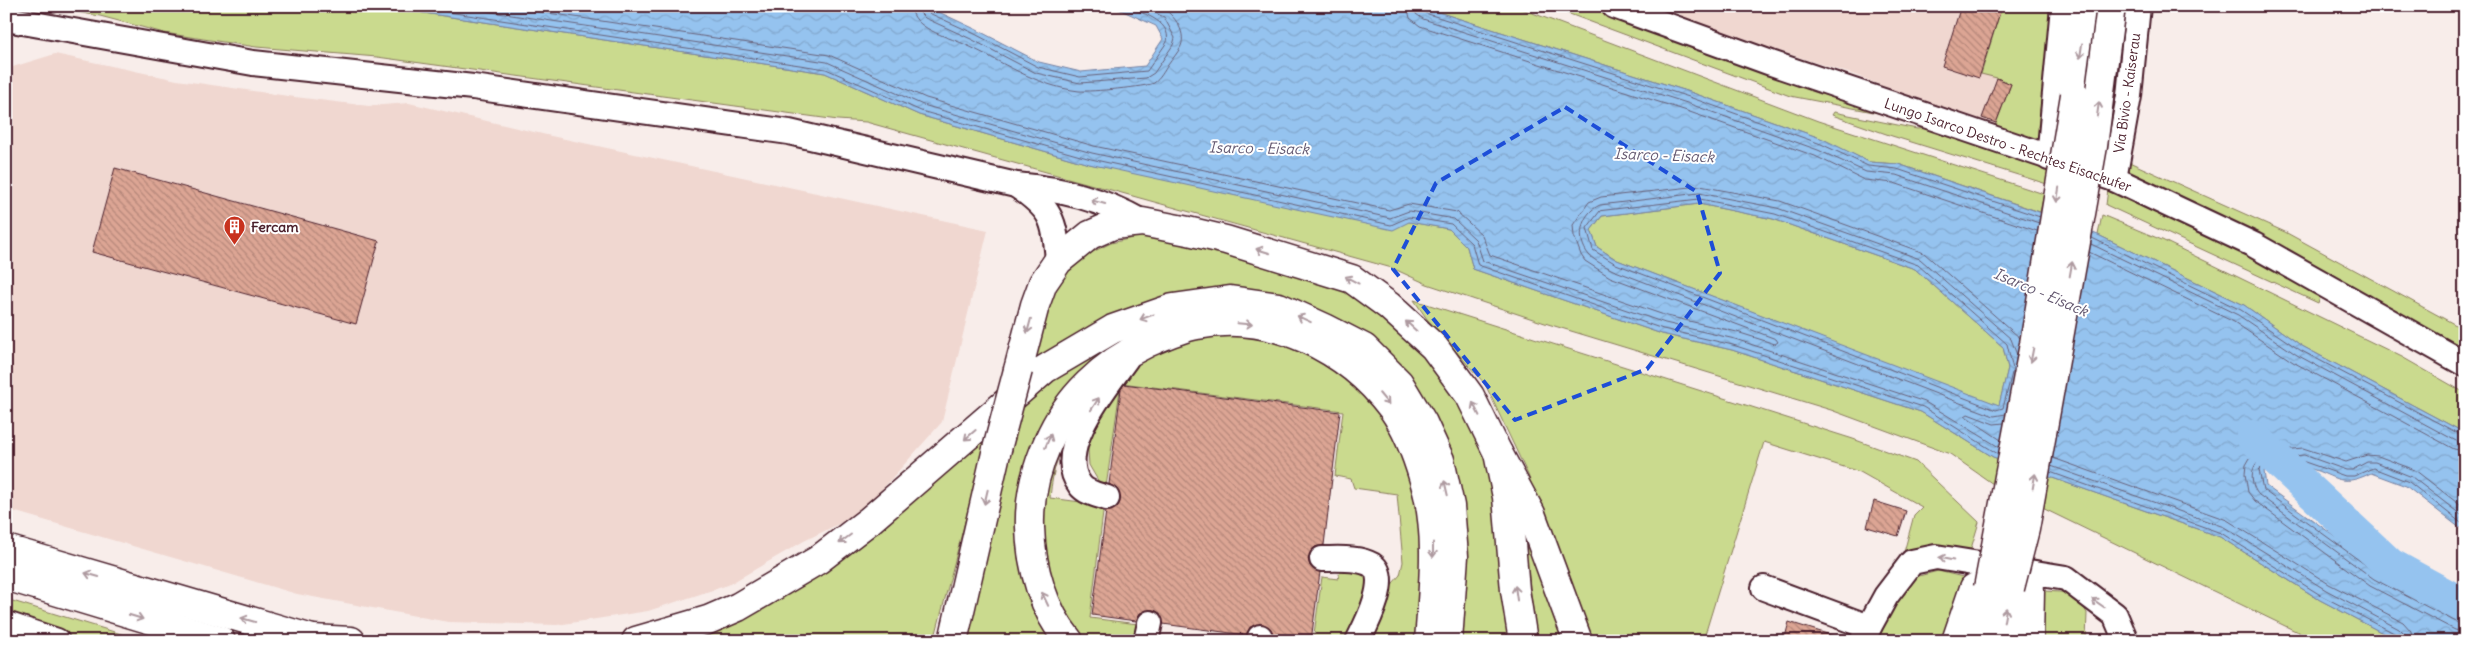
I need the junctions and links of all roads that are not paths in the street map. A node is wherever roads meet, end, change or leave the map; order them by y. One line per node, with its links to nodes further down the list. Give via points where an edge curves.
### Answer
1 (1614, 6): 6 (street, Lungo Isarco Destro - Rechtes Eisackufer)
2 (2063, 6): 8 (street)
3 (2086, 6): 17 (main road, one-way to 17, bridge, via 2036,335)
4 (2111, 6): 17 (main road, one-way to 4, bridge, via 2093,146)
5 (2138, 6): 9 (street, Via Bivio - Kaiserau, via 2129,96)
6 (1643, 11): 8 (street, Lungo Isarco Destro - Rechtes Eisackufer, via 1771,63)
7 (6, 19): 10 (street, via 253,63 473,87 789,132)
8 (2049, 158): 9 (street, Lungo Isarco Destro - Rechtes Eisackufer)
9 (2114, 180): 14 (street, Lungo Isarco Destro - Rechtes Eisackufer, via 2254,245)
10 (1016, 185): 11 (street, one-way to 10, via 1114,206 1049,188); 12 (street, via 1040,201 1051,217)
11 (1142, 222): 12 (main road, via 1112,225 1090,236); 15 (main road, one-way to 11, via 1470,396 1434,347 1389,306 1352,279 1226,240)
12 (1058, 261): 30 (main road, one-way to 30, bridge, via 1043,283 1035,305 997,449)
13 (1131, 351): 16 (street, one-way to 13, via 1080,486 1073,468 1074,444 1084,422); 31 (main road, one-way to 13, via 1059,629 1040,588 1030,553 1032,489 1054,427 1075,395 1104,368); 33 (main road, one-way to 33, via 1196,325 1258,325 1320,344 1369,382 1393,410 1411,444 1425,482 1433,532 1434,578)
14 (2465, 364)
15 (1498, 453): 35 (main road, one-way to 15, via 1507,497); 36 (main road, via 1532,514)
16 (1107, 498)
17 (2012, 528): 22 (main road, bridge); 22 (main road, bridge)
18 (6, 550): 25 (main road, one-way to 18)
19 (1322, 559): 32 (street, via 1355,560 1372,566 1379,573 1380,588)
20 (6, 576): 27 (main road, one-way to 27)
21 (1764, 588): 24 (street)
22 (2000, 588): 37 (main road); 38 (main road); 39 (main road, one-way to 22); 40 (main road)
23 (6, 624): 26 (street)
24 (1866, 634): 41 (street, one-way to 24, via 2115,615 2066,578 1936,557 1912,562 1886,596)
25 (315, 640): 28 (main road)
26 (57, 641)
27 (221, 641)
28 (351, 641)
29 (636, 641): 34 (main road, one-way to 29, via 1454,556 1450,506 1440,460 1399,383 1364,348 1325,328 1279,306 1230,300 1172,308 1105,334 1045,369 870,520 818,560 738,607 708,620)
30 (953, 641)
31 (1069, 641)
32 (1358, 641)
33 (1429, 641)
34 (1448, 641)
35 (1523, 641)
36 (1578, 641)
37 (1956, 641)
38 (1978, 641)
39 (2000, 641)
40 (2029, 641)
41 (2126, 641)

